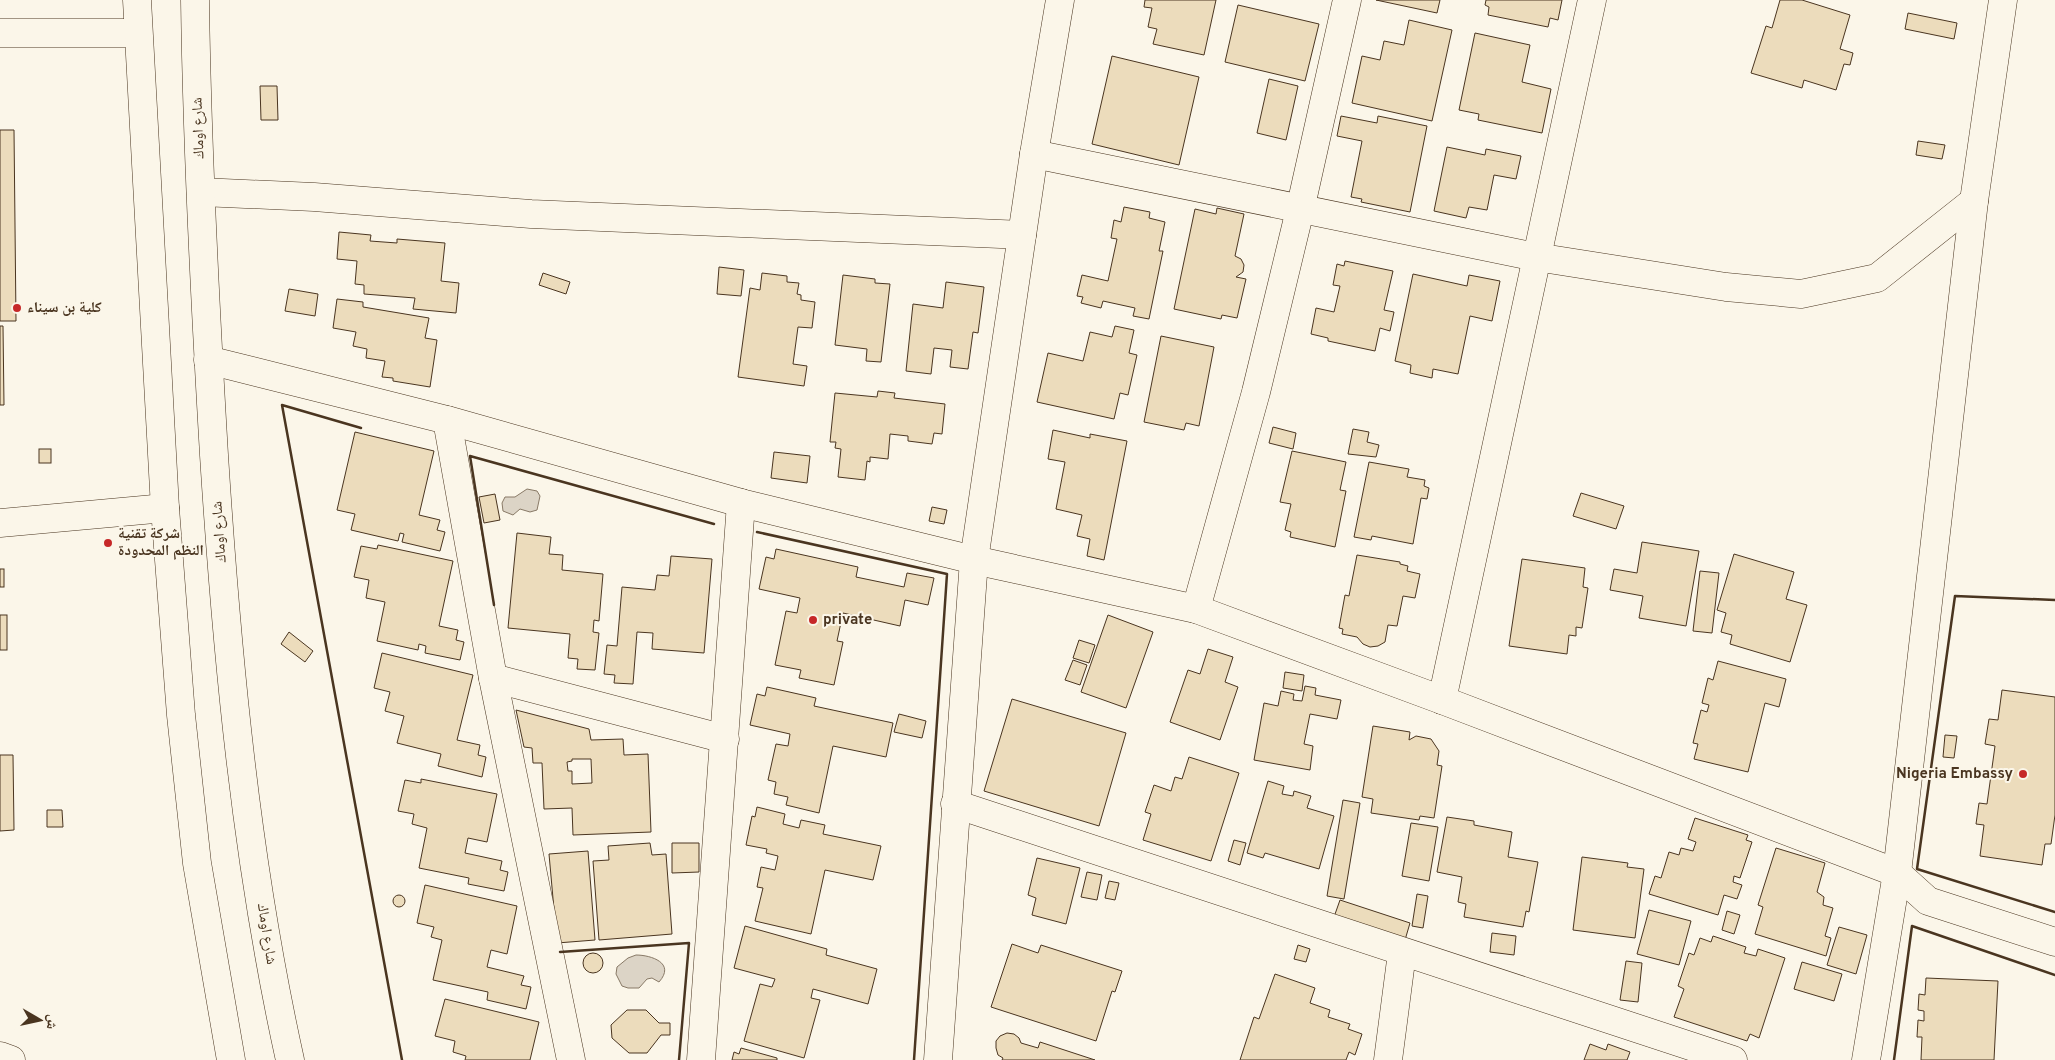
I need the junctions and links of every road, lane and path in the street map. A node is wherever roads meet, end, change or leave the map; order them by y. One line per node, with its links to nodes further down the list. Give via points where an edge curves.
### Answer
1 (137, 0): 8 (street)
2 (195, 0): 10 (street, شارع اوماك)
3 (1060, 0): 9 (street)
4 (1347, 0): 12 (street)
5 (1592, 0): 14 (street)
6 (2003, 0): 11 (street)
7 (0, 33): 8 (street)
8 (138, 33): 18 (street)
9 (1034, 154): 12 (street); 13 (street)
10 (201, 192): 13 (street, via 314,197 531,214); 15 (street, شارع اوماك)
11 (1974, 201): 14 (street, via 1877,278 1801,294 1726,287); 26 (street)
12 (1300, 210): 14 (street); 21 (street, via 1256,392)
13 (1022, 235): 20 (street)
14 (1536, 257): 23 (street)
15 (208, 360): 16 (street); 32 (street, شارع اوماك, via 233,703 273,982)
16 (447, 420): 17 (street); 22 (street)
17 (741, 503): 20 (street); 24 (street)
18 (164, 508): 19 (street); 31 (street, via 197,863)
19 (0, 523)
20 (974, 560): 21 (street); 25 (street)
21 (1196, 609): 23 (street)
22 (493, 678): 24 (street); 33 (street)
23 (1442, 700): 26 (street)
24 (725, 738): 34 (street)
25 (955, 804): 28 (street); 35 (street)
26 (1897, 873): 27 (street, via 1928,901); 38 (street)
27 (2055, 942)
28 (1402, 953): 36 (street); 37 (street)
29 (0, 1056): 30 (street)
30 (11, 1060)
31 (231, 1060)
32 (290, 1060)
33 (571, 1060)
34 (701, 1060)
35 (938, 1060)
36 (1388, 1060)
37 (1733, 1060)
38 (1866, 1060)

